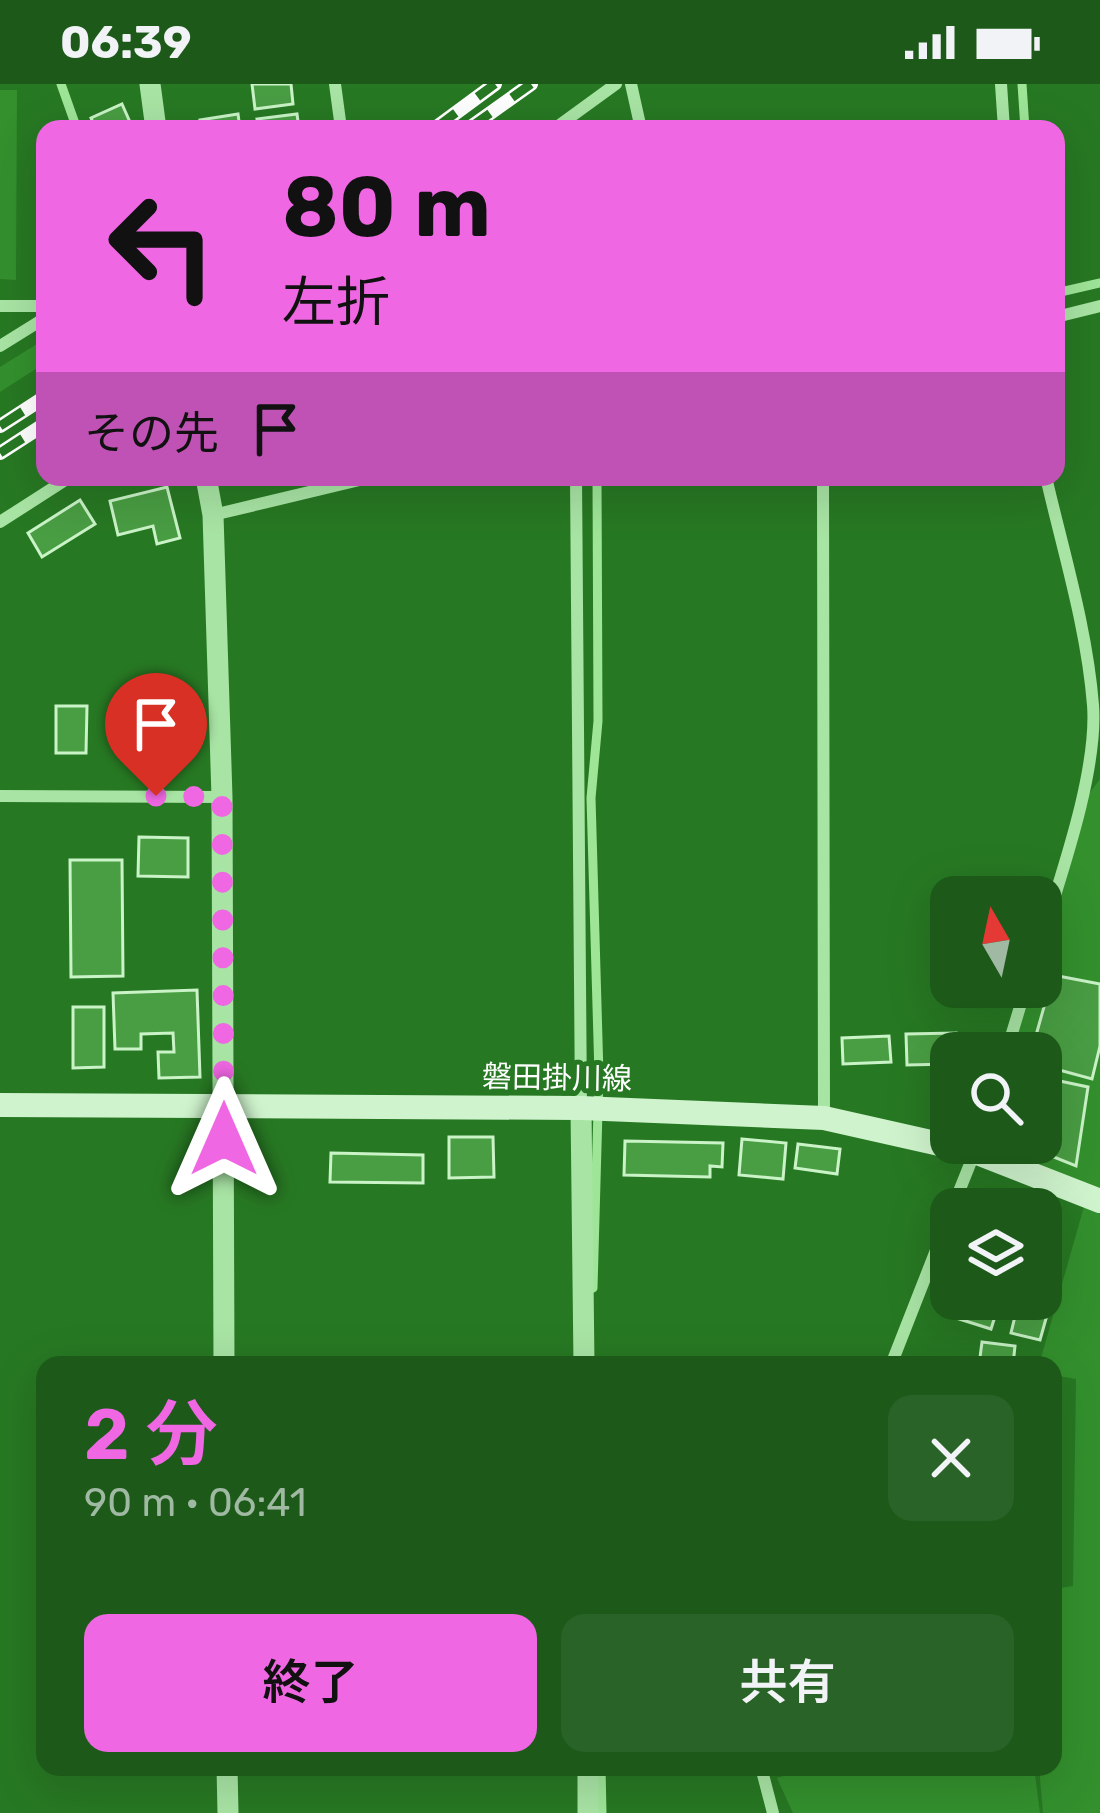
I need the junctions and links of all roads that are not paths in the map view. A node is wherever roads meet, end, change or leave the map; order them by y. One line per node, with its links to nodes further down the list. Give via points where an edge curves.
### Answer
1 (150, 84): 6 (street)
2 (335, 84): 7 (street)
3 (616, 84): 8 (street)
4 (631, 84): 9 (street)
5 (1000, 84): 10 (street)
6 (155, 120)
7 (340, 120)
8 (566, 120)
9 (639, 120)
10 (1003, 120)
11 (0, 305): 12 (street)
12 (36, 306)
13 (1100, 306): 14 (street)
14 (1065, 314)
15 (36, 324): 16 (street)
16 (0, 346)
17 (56, 486): 24 (street)
18 (208, 486): 23 (street)
19 (335, 486): 23 (street)
20 (576, 486): 30 (street)
21 (823, 486): 31 (street)
22 (1048, 486): 27 (street, via 1093,708 1086,778)
23 (214, 515): 26 (street)
24 (0, 522)
25 (0, 796): 26 (street)
26 (222, 797): 28 (street)
27 (1059, 876)
28 (224, 1104): 29 (main road, 磐田掛川線); 30 (main road, 磐田掛川線); 36 (street)
29 (0, 1106)
30 (581, 1108): 31 (main road, 磐田掛川線); 37 (street)
31 (824, 1118): 32 (main road, 磐田掛川線)
32 (930, 1138)
33 (1015, 1164): 34 (main road, 磐田掛川線)
34 (1100, 1201)
35 (930, 1266): 38 (street)
36 (224, 1356)
37 (584, 1356)
38 (895, 1356)
39 (227, 1776): 42 (street)
40 (588, 1776): 43 (street)
41 (763, 1776): 44 (street)
42 (228, 1813)
43 (588, 1813)
44 (773, 1813)

